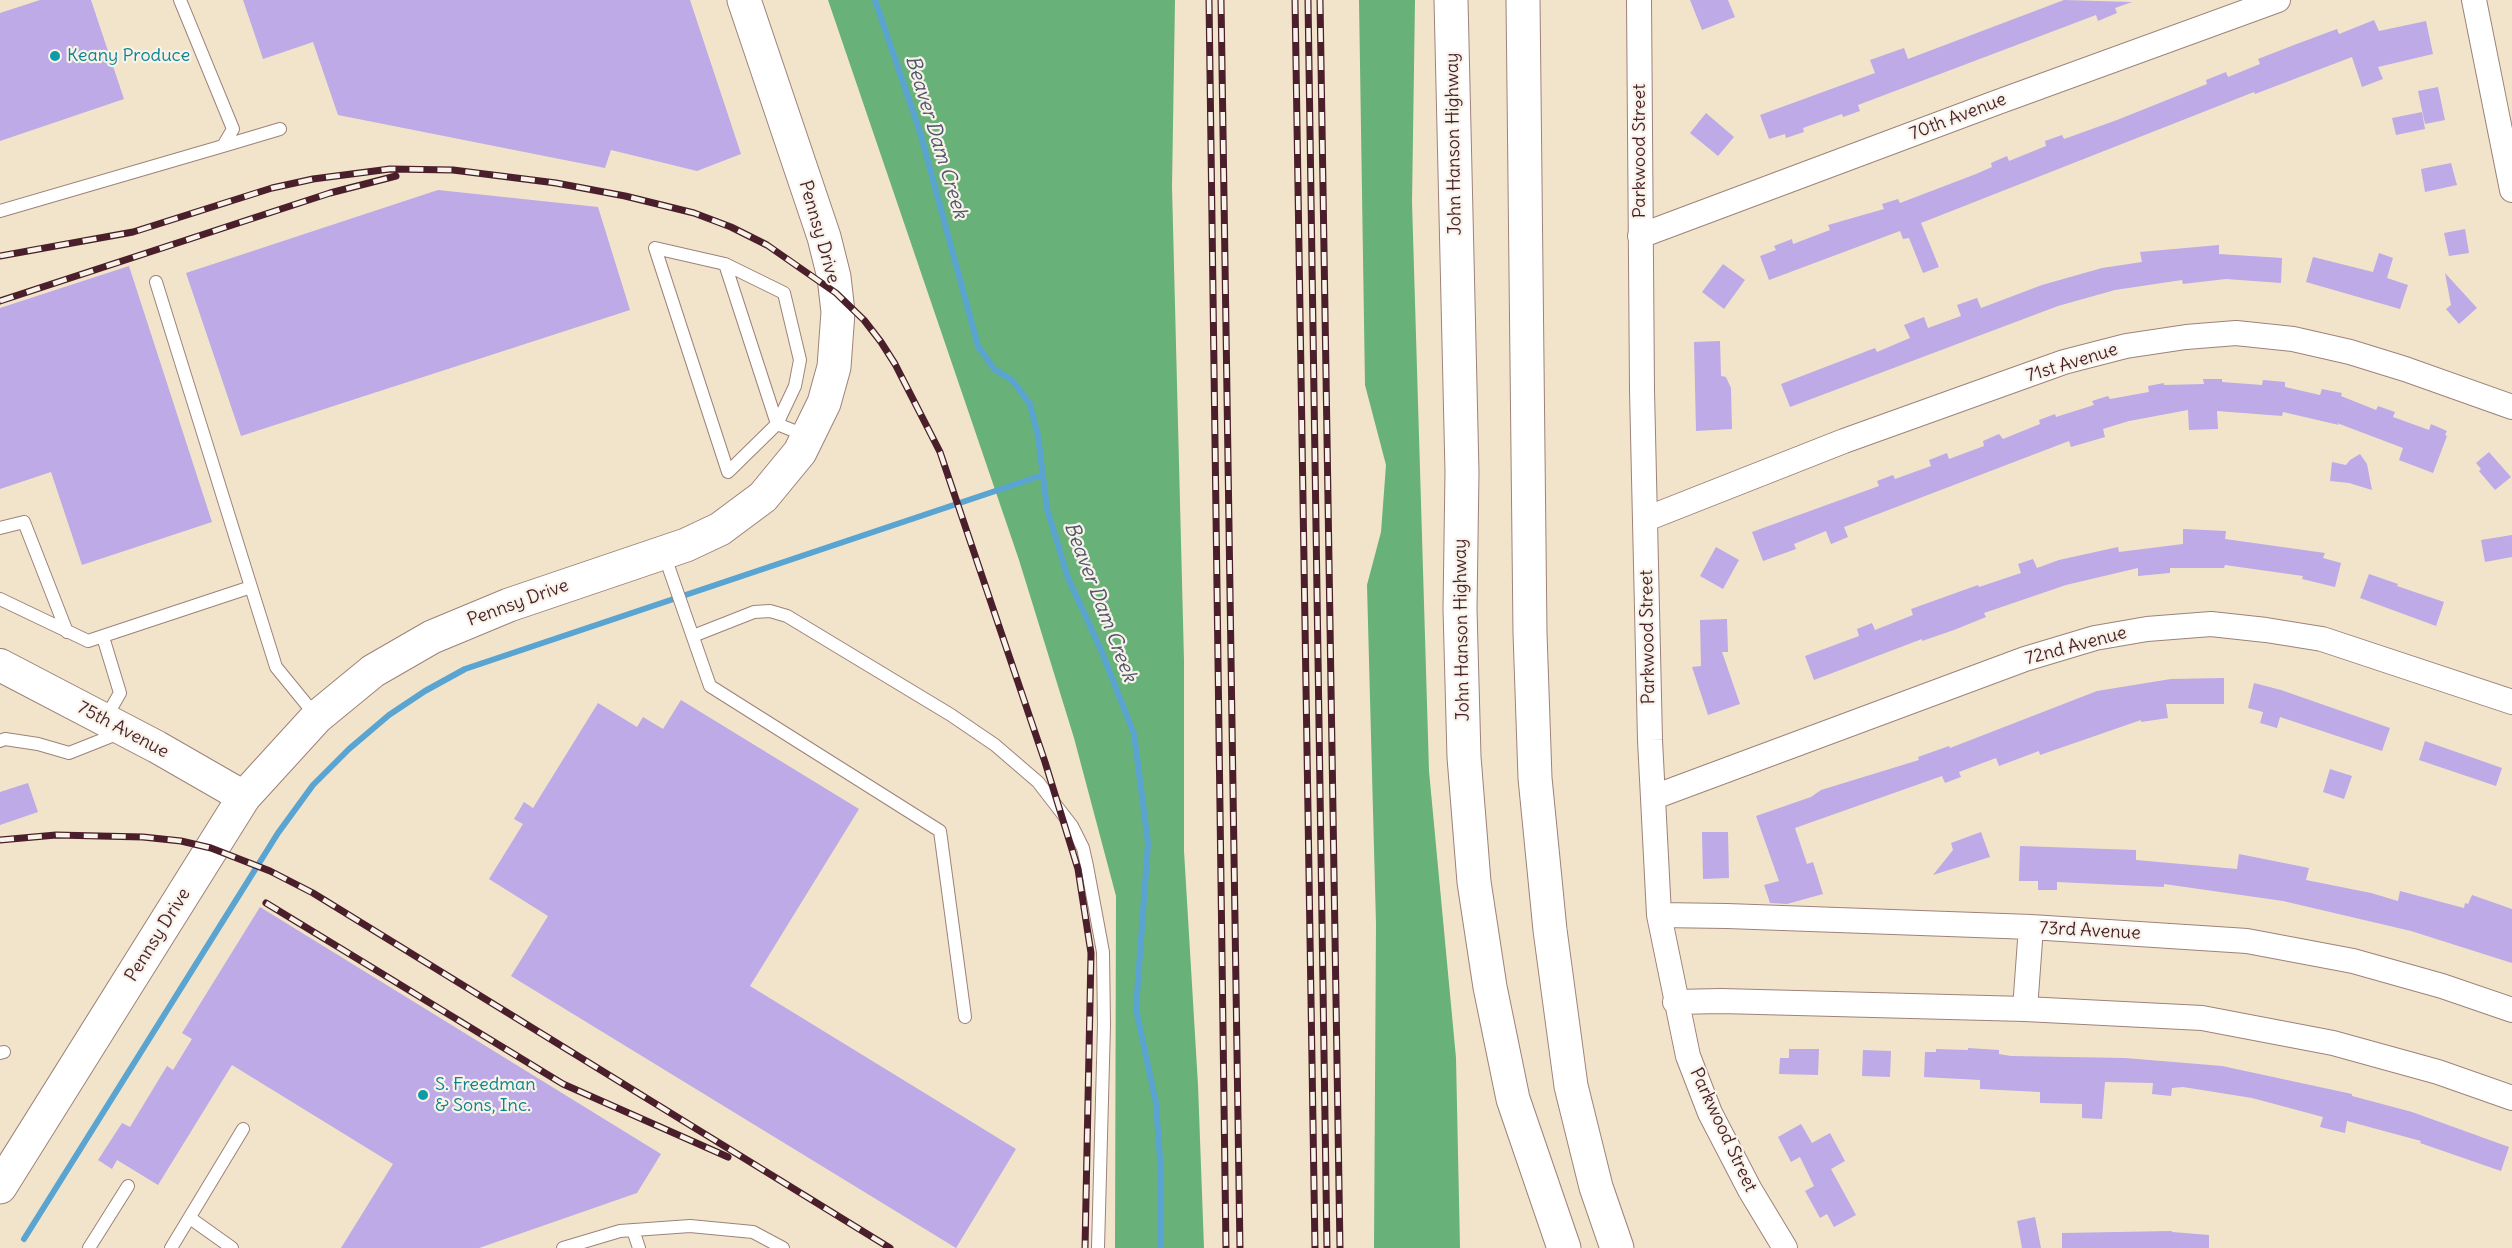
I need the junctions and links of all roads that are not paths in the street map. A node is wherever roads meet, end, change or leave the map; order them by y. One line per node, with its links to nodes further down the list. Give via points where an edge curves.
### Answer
1 (180, 0): 9 (lane, via 233,129)
2 (744, 0): 17 (main road, Pennsy Drive, via 834,277 837,348 830,384)
3 (1451, 0): 41 (main road, John Hanson Highway, via 1464,757 1474,882 1491,987 1513,1099)
4 (1522, 0): 55 (main road, via 1535,778 1571,1086 1596,1187)
5 (1639, 0): 12 (street, Parkwood Street)
6 (2278, 0): 12 (street, 70th Avenue)
7 (2474, 0): 10 (street)
8 (280, 129): 9 (lane)
9 (224, 146): 11 (lane)
10 (2511, 181)
11 (0, 211)
12 (1640, 236): 18 (street, Parkwood Street)
13 (725, 264): 16 (lane); 16 (lane, via 784,293 800,360 795,386); 16 (lane, via 655,248 728,472)
14 (156, 282): 21 (lane)
15 (2512, 407): 18 (street, 71st Avenue, via 2350,352 2293,339 2236,333 2186,337 2126,346 2064,362 1844,441)
16 (777, 424): 17 (lane)
17 (809, 437): 20 (main road, Pennsy Drive, via 790,467 748,510 702,538)
18 (1646, 519): 32 (street, Parkwood Street)
19 (0, 528): 23 (lane, via 24,522)
20 (664, 553): 24 (lane); 28 (main road, Pennsy Drive, via 509,605 432,637 373,671)
21 (251, 587): 25 (lane); 28 (lane, via 276,667)
22 (0, 599): 23 (lane)
23 (67, 632): 25 (lane, via 88,641)
24 (693, 636): 38 (lane, via 710,686 940,831); 52 (lane, via 754,612 787,616 995,745 1038,782 1072,826 1087,866 1102,952 1104,1037)
25 (103, 637): 29 (lane, via 120,693)
26 (0, 666): 29 (street, 75th Avenue)
27 (2512, 702): 32 (street, 72nd Avenue, via 2322,639 2211,624 2147,629 2095,638 2025,659)
28 (317, 717): 31 (main road, Pennsy Drive)
29 (115, 725): 30 (lane, via 69,753 38,744); 31 (street, 75th Avenue)
30 (0, 741)
31 (244, 797): 43 (main road, Pennsy Drive)
32 (1654, 797): 33 (street, Parkwood Street)
33 (1659, 915): 34 (street, 73rd Avenue); 35 (street, Parkwood Street)
34 (2031, 927): 36 (street); 37 (street, 73rd Avenue, via 2194,936 2296,949 2442,986)
35 (1675, 1002): 36 (street); 56 (street, Parkwood Street, via 1688,1056 1710,1113)
36 (2025, 1009): 39 (street, via 2202,1018 2333,1043 2438,1072)
37 (2512, 1010)
38 (965, 1017)
39 (2512, 1098)
40 (243, 1129): 44 (lane)
41 (1537, 1170): 53 (main road); 54 (main road, John Hanson Highway)
42 (128, 1186): 46 (lane)
43 (0, 1187)
44 (189, 1218): 47 (lane); 48 (lane)
45 (633, 1230): 49 (lane); 50 (lane); 51 (lane, via 690,1226 753,1232)
46 (89, 1248)
47 (171, 1248)
48 (232, 1248)
49 (563, 1248)
50 (639, 1248)
51 (783, 1248)
52 (1098, 1248)
53 (1555, 1248)
54 (1564, 1248)
55 (1617, 1248)
56 (1785, 1248)

